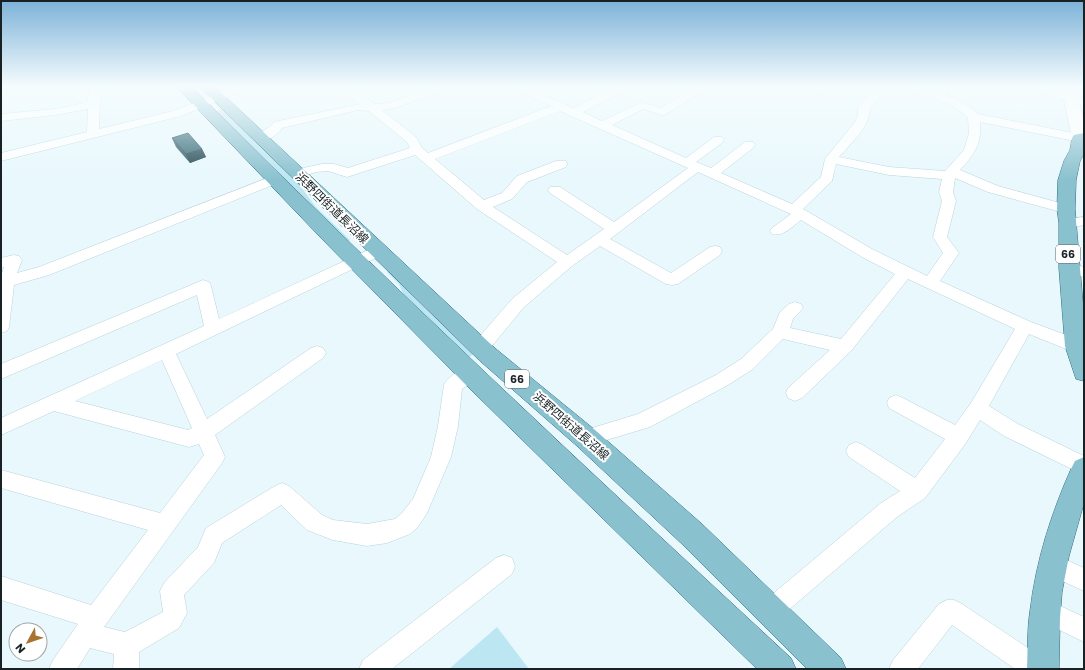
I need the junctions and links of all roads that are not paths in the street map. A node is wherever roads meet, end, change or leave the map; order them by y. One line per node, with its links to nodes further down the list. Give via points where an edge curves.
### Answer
1 (94, 117): 15 (street)
2 (164, 117): 15 (street)
3 (226, 117): 28 (main road, 浜野四街道長沼線 / 66)
4 (235, 117): 17 (main road, 浜野四街道長沼線 / 66)
5 (312, 117): 17 (street, via 278,125 275,130)
6 (384, 117): 20 (street, via 412,140)
7 (534, 117): 20 (street)
8 (586, 117): 14 (street)
9 (618, 117): 14 (street)
10 (863, 117): 22 (street)
11 (974, 117): 26 (street, via 975,133 970,151)
12 (975, 117): 16 (street)
13 (1080, 117): 16 (street)
14 (603, 125): 24 (street)
15 (93, 135): 21 (street)
16 (1083, 137): 32 (main road, 66, via 1067,180)
17 (260, 138): 27 (main road, 浜野四街道長沼線 / 66)
18 (718, 140): 24 (street)
19 (749, 145): 25 (street)
20 (422, 154): 27 (street, via 347,172 338,168 323,167); 30 (street)
21 (2, 156)
22 (831, 159): 26 (street, via 904,173); 31 (street, via 827,178)
23 (560, 164): 30 (street, via 522,179 506,196)
24 (692, 165): 25 (street); 33 (street, via 679,182)
25 (713, 173): 31 (street)
26 (950, 173): 32 (street); 44 (street, via 946,192 949,201 940,237 951,253)
27 (297, 174): 36 (main road, 浜野四街道長沼線 / 66)
28 (275, 179): 38 (main road, 浜野四街道長沼線 / 66); 43 (street, via 44,271)
29 (555, 190): 33 (street)
30 (482, 206): 39 (street)
31 (797, 212): 34 (street); 42 (street)
32 (1073, 217): 41 (main road, 66)
33 (613, 228): 35 (street)
34 (777, 232)
35 (599, 239): 37 (street, via 672,280); 39 (street)
36 (378, 251): 38 (street); 52 (main road, 浜野四街道長沼線 / 66)
37 (714, 252)
38 (356, 261): 48 (street); 57 (main road, 浜野四街道長沼線 / 66)
39 (567, 262): 52 (street, via 518,303)
40 (1, 263): 43 (street, via 14,260)
41 (1076, 270): 51 (main road, 66)
42 (905, 272): 44 (street); 50 (street)
43 (7, 282): 47 (street)
44 (930, 283): 46 (street)
45 (795, 308): 49 (street, via 786,316)
46 (1026, 326): 51 (street); 61 (street)
47 (1, 327)
48 (213, 329): 53 (street); 55 (street, via 203,286)
49 (780, 332): 50 (street); 65 (street, via 747,364 722,380 643,421)
50 (845, 346): 58 (street)
51 (1076, 346): 56 (main road, 66)
52 (481, 347): 65 (main road, 浜野四街道長沼線 / 66)
53 (166, 350): 59 (street); 63 (street)
54 (317, 353): 63 (street)
55 (1, 372)
56 (1084, 372)
57 (470, 374): 79 (street, via 453,385 441,457 420,506 410,520 387,532 367,535 333,530 315,523 282,493 214,536 206,555 172,591 174,613 170,620); 83 (main road, 浜野四街道長沼線 / 66)
58 (795, 393)
59 (53, 403): 62 (street); 63 (street, via 189,439)
60 (896, 403): 64 (street)
61 (978, 409): 64 (street); 67 (street, via 1011,430)
62 (1, 427)
63 (204, 432): 70 (street, via 215,458)
64 (959, 437): 69 (street)
65 (586, 438): 75 (main road, 浜野四街道長沼線 / 66, via 692,534)
66 (856, 451): 69 (street)
67 (1084, 467): 71 (main road, via 1071,498)
68 (1, 479): 70 (street)
69 (918, 491): 75 (street, via 889,510)
70 (166, 525): 77 (street)
71 (1051, 564): 73 (street); 76 (main road)
72 (504, 566): 82 (street)
73 (1084, 580)
74 (1, 588): 77 (street)
75 (770, 611): 84 (main road, 浜野四街道長沼線 / 66)
76 (1045, 611): 78 (street); 87 (main road)
77 (91, 627): 79 (street); 80 (street)
78 (1084, 630)
79 (127, 645): 81 (street)
80 (62, 669)
81 (126, 669)
82 (372, 669)
83 (780, 669)
84 (830, 669)
85 (902, 669): 86 (street, via 947,612 954,612)
86 (1037, 669)
87 (1043, 669)

